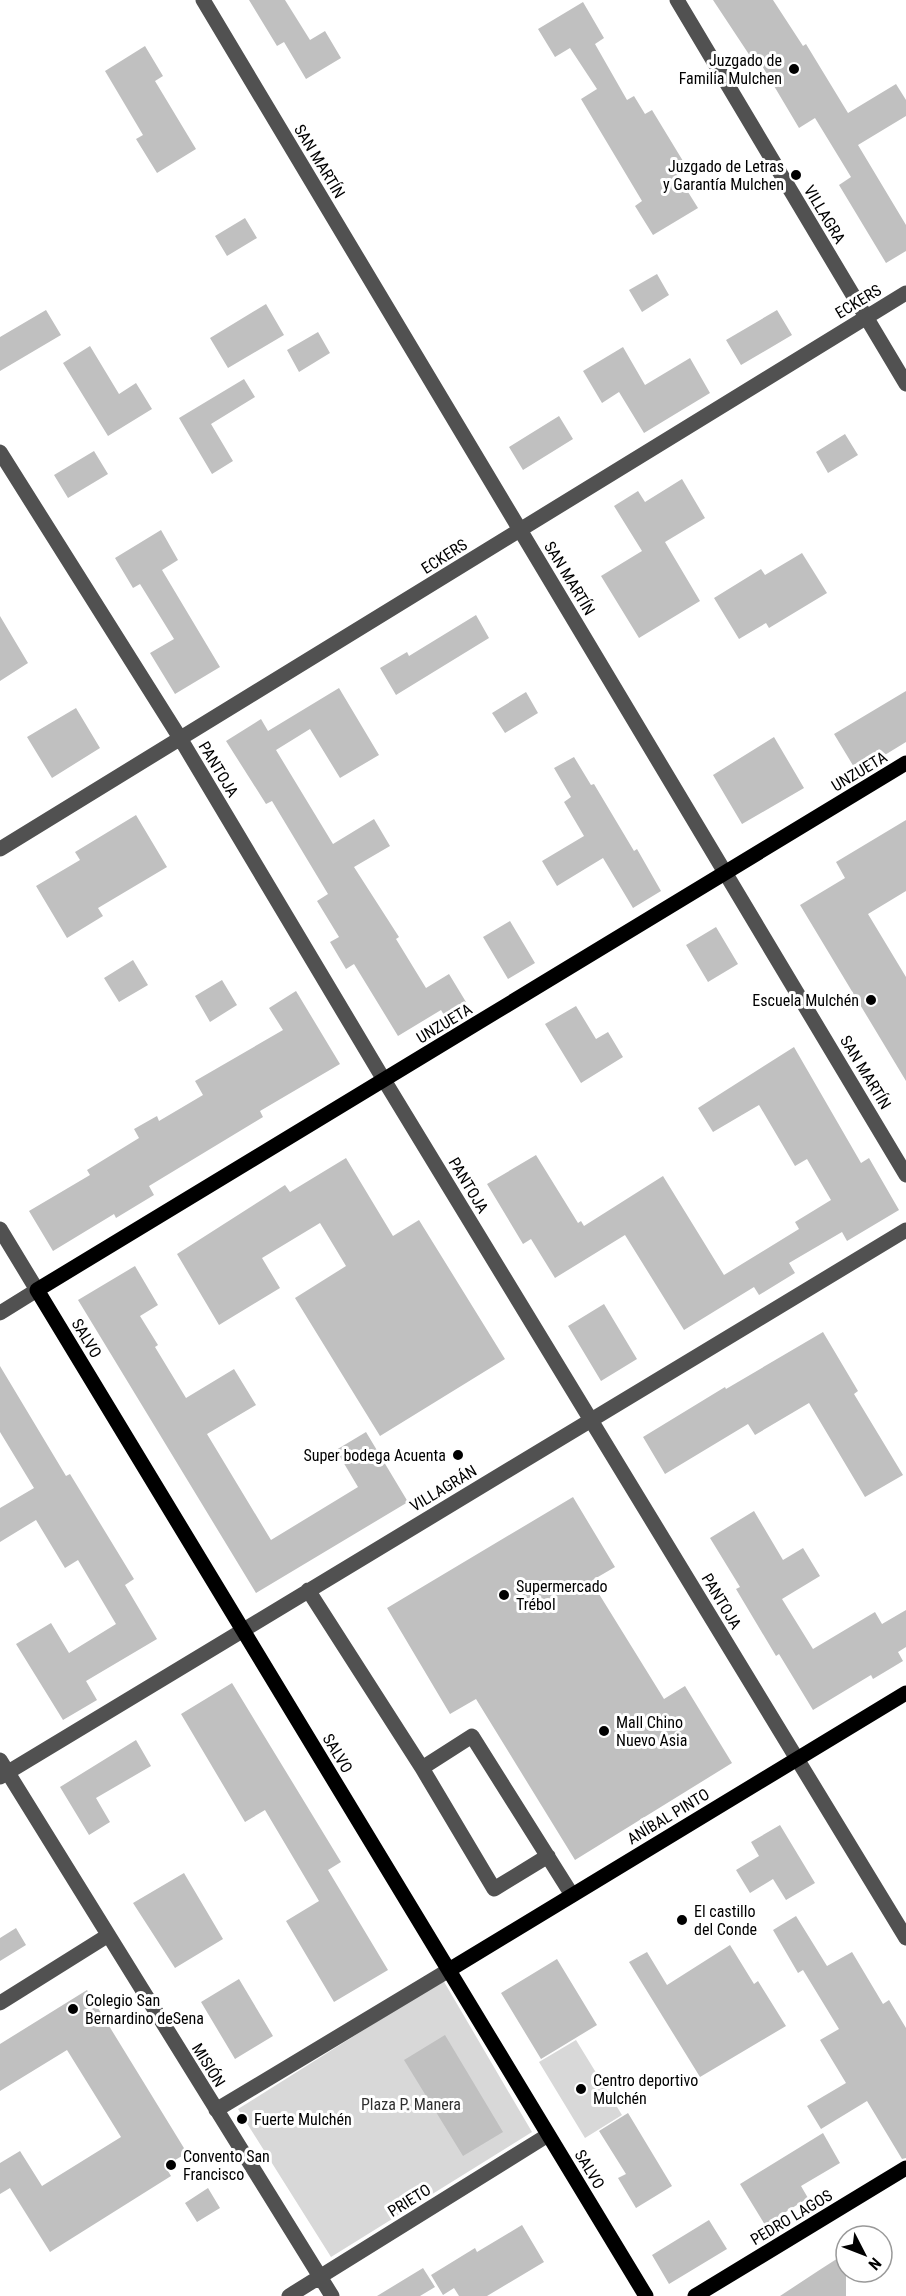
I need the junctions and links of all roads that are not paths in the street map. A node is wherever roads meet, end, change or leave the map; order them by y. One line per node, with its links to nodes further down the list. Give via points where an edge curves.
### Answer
1 (203, 0): 7 (street, SAN MARTÍN)
2 (676, 0): 4 (street, VILLAGRA)
3 (906, 293): 4 (street, ECKERS)
4 (866, 318): 5 (street, VILLAGRA); 7 (street, ECKERS)
5 (906, 384)
6 (0, 452): 8 (street, PANTOJA)
7 (520, 530): 8 (street, ECKERS); 11 (street, SAN MARTÍN)
8 (180, 738): 10 (street, ECKERS); 12 (street, PANTOJA)
9 (906, 764): 11 (main road, UNZUETA)
10 (0, 849)
11 (727, 872): 12 (main road, UNZUETA); 13 (street, SAN MARTÍN)
12 (384, 1080): 16 (main road, UNZUETA); 18 (street, PANTOJA)
13 (906, 1175)
14 (0, 1229): 16 (street, SALVO)
15 (906, 1230): 18 (street, VILLAGRÁN)
16 (37, 1290): 17 (street, UNZUETA); 20 (main road, SALVO)
17 (0, 1313)
18 (591, 1420): 19 (street, VILLAGRÁN); 22 (street, PANTOJA)
19 (308, 1590): 20 (street, VILLAGRÁN); 23 (street)
20 (242, 1630): 24 (street, VILLAGRÁN); 29 (main road, SALVO)
21 (906, 1693): 22 (main road, ANÍBAL PINTO)
22 (797, 1759): 26 (main road, ANÍBAL PINTO); 28 (street, PANTOJA)
23 (422, 1768): 25 (street, via 472,1736); 25 (street, via 494,1889)
24 (2, 1770): 27 (street, MISIÓN)
25 (548, 1856): 26 (street)
26 (573, 1895): 29 (main road, ANÍBAL PINTO)
27 (107, 1936): 30 (street); 31 (street, MISIÓN)
28 (906, 1938)
29 (448, 1970): 31 (street); 32 (main road, SALVO)
30 (0, 2003)
31 (216, 2110): 34 (street, MISIÓN)
32 (548, 2135): 34 (street, PRIETO); 37 (main road, SALVO)
33 (906, 2168): 38 (main road, PEDRO LAGOS)
34 (320, 2277): 35 (street, PRIETO); 36 (street, MISIÓN)
35 (289, 2296)
36 (332, 2296)
37 (646, 2296)
38 (695, 2296)

